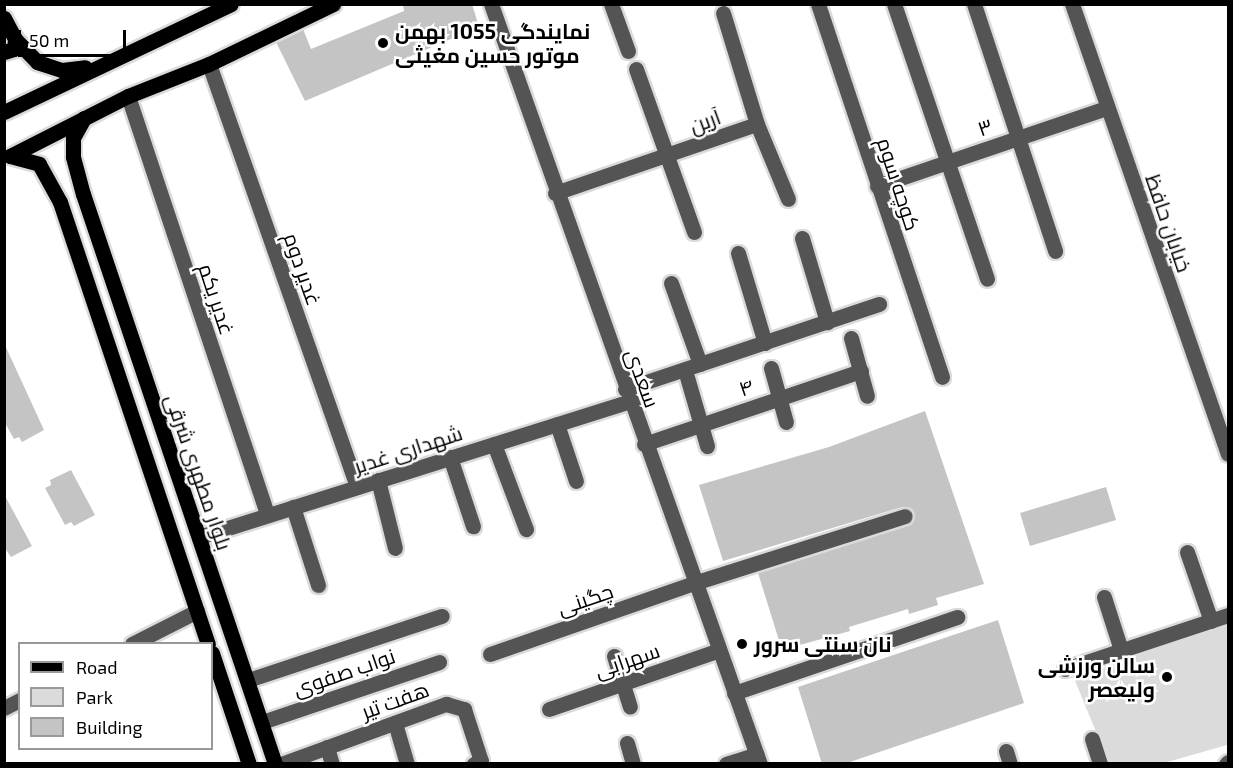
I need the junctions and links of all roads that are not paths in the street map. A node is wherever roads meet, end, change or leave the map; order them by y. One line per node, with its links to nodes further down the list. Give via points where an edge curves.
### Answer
1 (231, 4): 15 (main road)
2 (491, 4): 27 (street, سعدی)
3 (611, 4): 12 (street)
4 (818, 4): 26 (street, کوچه سوم)
5 (894, 4): 25 (street)
6 (974, 4): 22 (street)
7 (1072, 4): 18 (street, خیابان حافظ)
8 (332, 5): 14 (main road)
9 (723, 13): 21 (street)
10 (4, 18): 11 (main road)
11 (15, 39): 13 (main road, via 14,49); 15 (main road, via 36,62 62,70)
12 (628, 51)
13 (4, 52)
14 (209, 64): 17 (main road); 59 (street, غدیر دوم)
15 (96, 66): 19 (main road)
16 (636, 69): 23 (street)
17 (128, 96): 20 (main road); 61 (street, غدیر یکم)
18 (1106, 108): 22 (street, ۳); 55 (street, خیابان حافظ)
19 (4, 112)
20 (84, 118): 24 (main road); 28 (main road, بلوار مطهری شرقی, via 73,138 73,157)
21 (757, 124): 23 (street, آرین); 29 (street)
22 (1020, 137): 25 (street, ۳); 33 (street)
23 (667, 156): 27 (street, آرین); 31 (street)
24 (7, 157): 30 (main road, via 39,164)
25 (946, 162): 26 (street, ۳); 35 (street)
26 (877, 186): 45 (street, کوچه سوم)
27 (555, 193): 46 (street, سعدی)
28 (83, 194): 30 (main road, via 72,189 63,193); 65 (main road, بلوار مطهری شرقی)
29 (788, 199)
30 (60, 202): 71 (main road)
31 (694, 231)
32 (802, 238): 38 (street)
33 (1055, 250)
34 (738, 253): 40 (street)
35 (987, 279)
36 (670, 283): 41 (street)
37 (879, 304): 38 (street, شهداری غدیر)
38 (827, 322): 40 (street, شهداری غدیر)
39 (851, 338): 43 (street)
40 (765, 343): 41 (street, شهداری غدیر)
41 (700, 364): 46 (street, شهداری غدیر)
42 (771, 368): 48 (street)
43 (861, 371): 47 (street); 48 (street, ۴)
44 (687, 377): 51 (street)
45 (942, 377)
46 (627, 395): 50 (street, شهداری غدیر); 53 (street, سعدی)
47 (867, 396)
48 (779, 398): 49 (street); 51 (street, ۴)
49 (786, 422)
50 (557, 424): 52 (street, شهداری غدیر); 58 (street)
51 (701, 425): 53 (street, ۴); 54 (street)
52 (494, 444): 56 (street, شهداری غدیر); 64 (street)
53 (644, 444): 68 (street, سعدی)
54 (707, 446)
55 (1228, 454)
56 (450, 457): 57 (street, شهداری غدیر); 63 (street)
57 (378, 480): 59 (street, شهداری غدیر); 66 (street)
58 (576, 481)
59 (357, 487): 60 (street, شهداری غدیر)
60 (293, 507): 61 (street, شهداری غدیر); 69 (street)
61 (267, 515): 65 (street, شهداری غدیر)
62 (905, 516): 68 (street, چگینی)
63 (473, 526)
64 (526, 529)
65 (198, 537): 85 (main road, بلوار مطهری شرقی)
66 (395, 548)
67 (1187, 552): 75 (street)
68 (694, 583): 78 (street, سعدی); 80 (street, چگینی)
69 (318, 585)
70 (1104, 597): 79 (street)
71 (197, 610): 76 (street); 77 (main road)
72 (1228, 615): 75 (street)
73 (442, 616): 85 (street)
74 (957, 617): 87 (street)
75 (1211, 621): 79 (street)
76 (136, 642)
77 (207, 642)
78 (719, 650): 86 (street, سهرابی); 87 (street, سعدی)
79 (1121, 650): 84 (street)
80 (490, 654)
81 (213, 656): 98 (main road)
82 (615, 656): 86 (street)
83 (439, 663): 92 (street, نواب صفوی)
84 (1065, 669)
85 (248, 680): 92 (main road, بلوار مطهری شرقی)
86 (623, 683): 89 (street); 91 (street, سهرابی)
87 (734, 693): 97 (street, سعدی)
88 (18, 701): 90 (street)
89 (630, 706)
90 (4, 708)
91 (549, 709)
92 (261, 722): 99 (main road, بلوار مطهری شرقی)
93 (395, 723): 96 (street, هفت تیر); 102 (street); 103 (street, هفت تیر, via 446,704 458,705 464,709 481,762)
94 (1092, 739): 106 (street)
95 (627, 743): 104 (street)
96 (327, 747): 100 (street, هفت تیر); 101 (street)
97 (758, 759): 105 (street)
98 (249, 764)
99 (275, 764)
100 (281, 764)
101 (332, 764)
102 (407, 764)
103 (474, 764)
104 (633, 764)
105 (726, 764)
106 (1100, 764)

